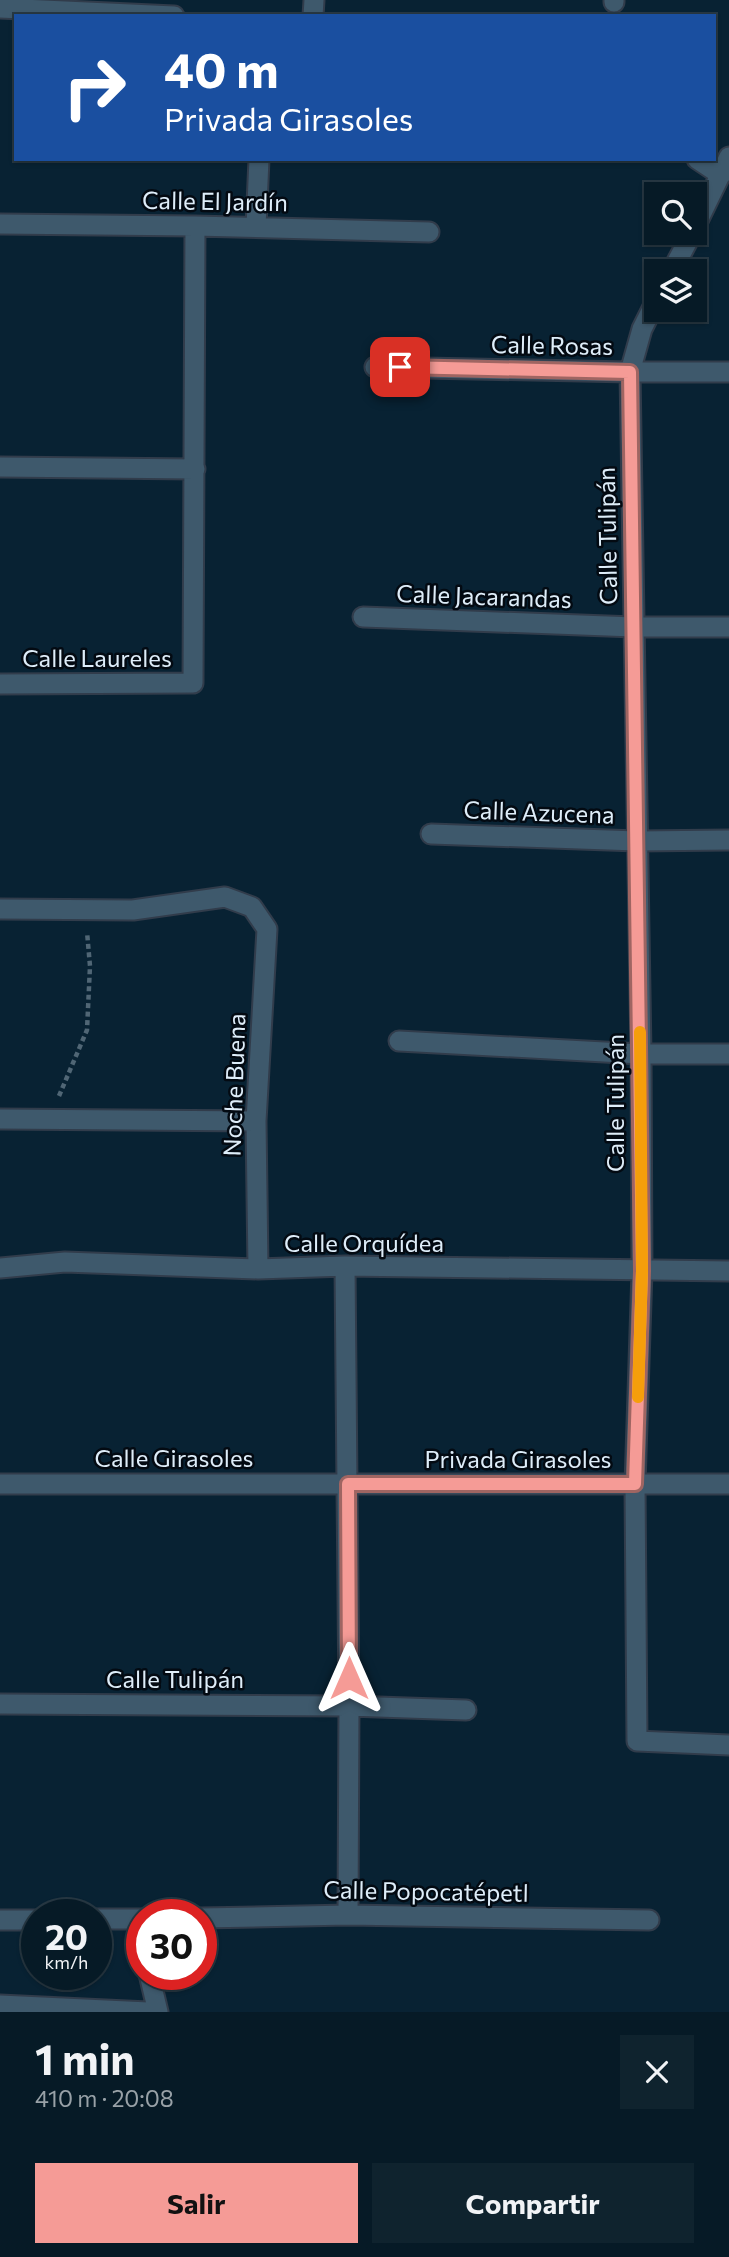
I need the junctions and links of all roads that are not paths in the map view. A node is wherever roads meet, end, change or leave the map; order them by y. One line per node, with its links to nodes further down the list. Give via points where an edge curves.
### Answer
1 (0, 8): 2 (street)
2 (130, 14)
3 (259, 161): 9 (street)
4 (705, 161): 5 (street)
5 (725, 166): 6 (street)
6 (707, 203)
7 (0, 224): 8 (street, Calle El Jardín)
8 (195, 226): 9 (street, Calle El Jardín); 16 (street)
9 (256, 227): 10 (street, Calle El Jardín)
10 (429, 232)
11 (646, 322): 13 (street, Calle Tulipán)
12 (375, 366): 13 (street, Calle Rosas)
13 (630, 372): 14 (street, Calle Rosas); 18 (street, Calle Tulipán)
14 (729, 372)
15 (0, 467): 16 (street)
16 (195, 469): 20 (street, Calle Laureles, via 193,683)
17 (363, 617): 18 (street, Calle Jacarandas)
18 (634, 627): 19 (street, Calle Jacarandas); 23 (street, Calle Tulipán)
19 (729, 627)
20 (0, 684)
21 (431, 834): 23 (street, Calle Azucena)
22 (729, 840): 23 (street, Calle Azucena)
23 (637, 841): 26 (street, Calle Tulipán)
24 (0, 909): 29 (street, Noche Buena, via 133,910 225,898 252,907 267,929)
25 (399, 1041): 26 (street)
26 (641, 1054): 27 (street); 33 (street, Calle Tulipán)
27 (729, 1054)
28 (0, 1119): 29 (street)
29 (256, 1121): 32 (street, Noche Buena)
30 (345, 1266): 32 (street, Calle Orquídea); 33 (street, Calle Orquídea); 37 (street)
31 (0, 1268): 32 (street, Calle Orquídea, via 65,1262)
32 (258, 1269)
33 (642, 1271): 34 (street, Calle Orquídea); 38 (street, Calle Tulipán)
34 (729, 1271)
35 (729, 1483): 38 (street, Privada Girasoles)
36 (0, 1484): 37 (street, Calle Girasoles)
37 (348, 1484): 38 (street, Privada Girasoles); 40 (street)
38 (635, 1484): 42 (street, Calle Tulipán, via 638,1741)
39 (0, 1704): 40 (street, Calle Tulipán)
40 (349, 1706): 41 (street, Calle Tulipán); 43 (street)
41 (466, 1710)
42 (729, 1745)
43 (348, 1915): 44 (street, Calle Popocatépetl); 47 (street, Calle Popocatépetl)
44 (217, 1917)
45 (0, 1920): 46 (street)
46 (21, 1920)
47 (649, 1920)
48 (153, 1990): 51 (street)
49 (0, 2006): 50 (street)
50 (148, 2012)
51 (158, 2012)

